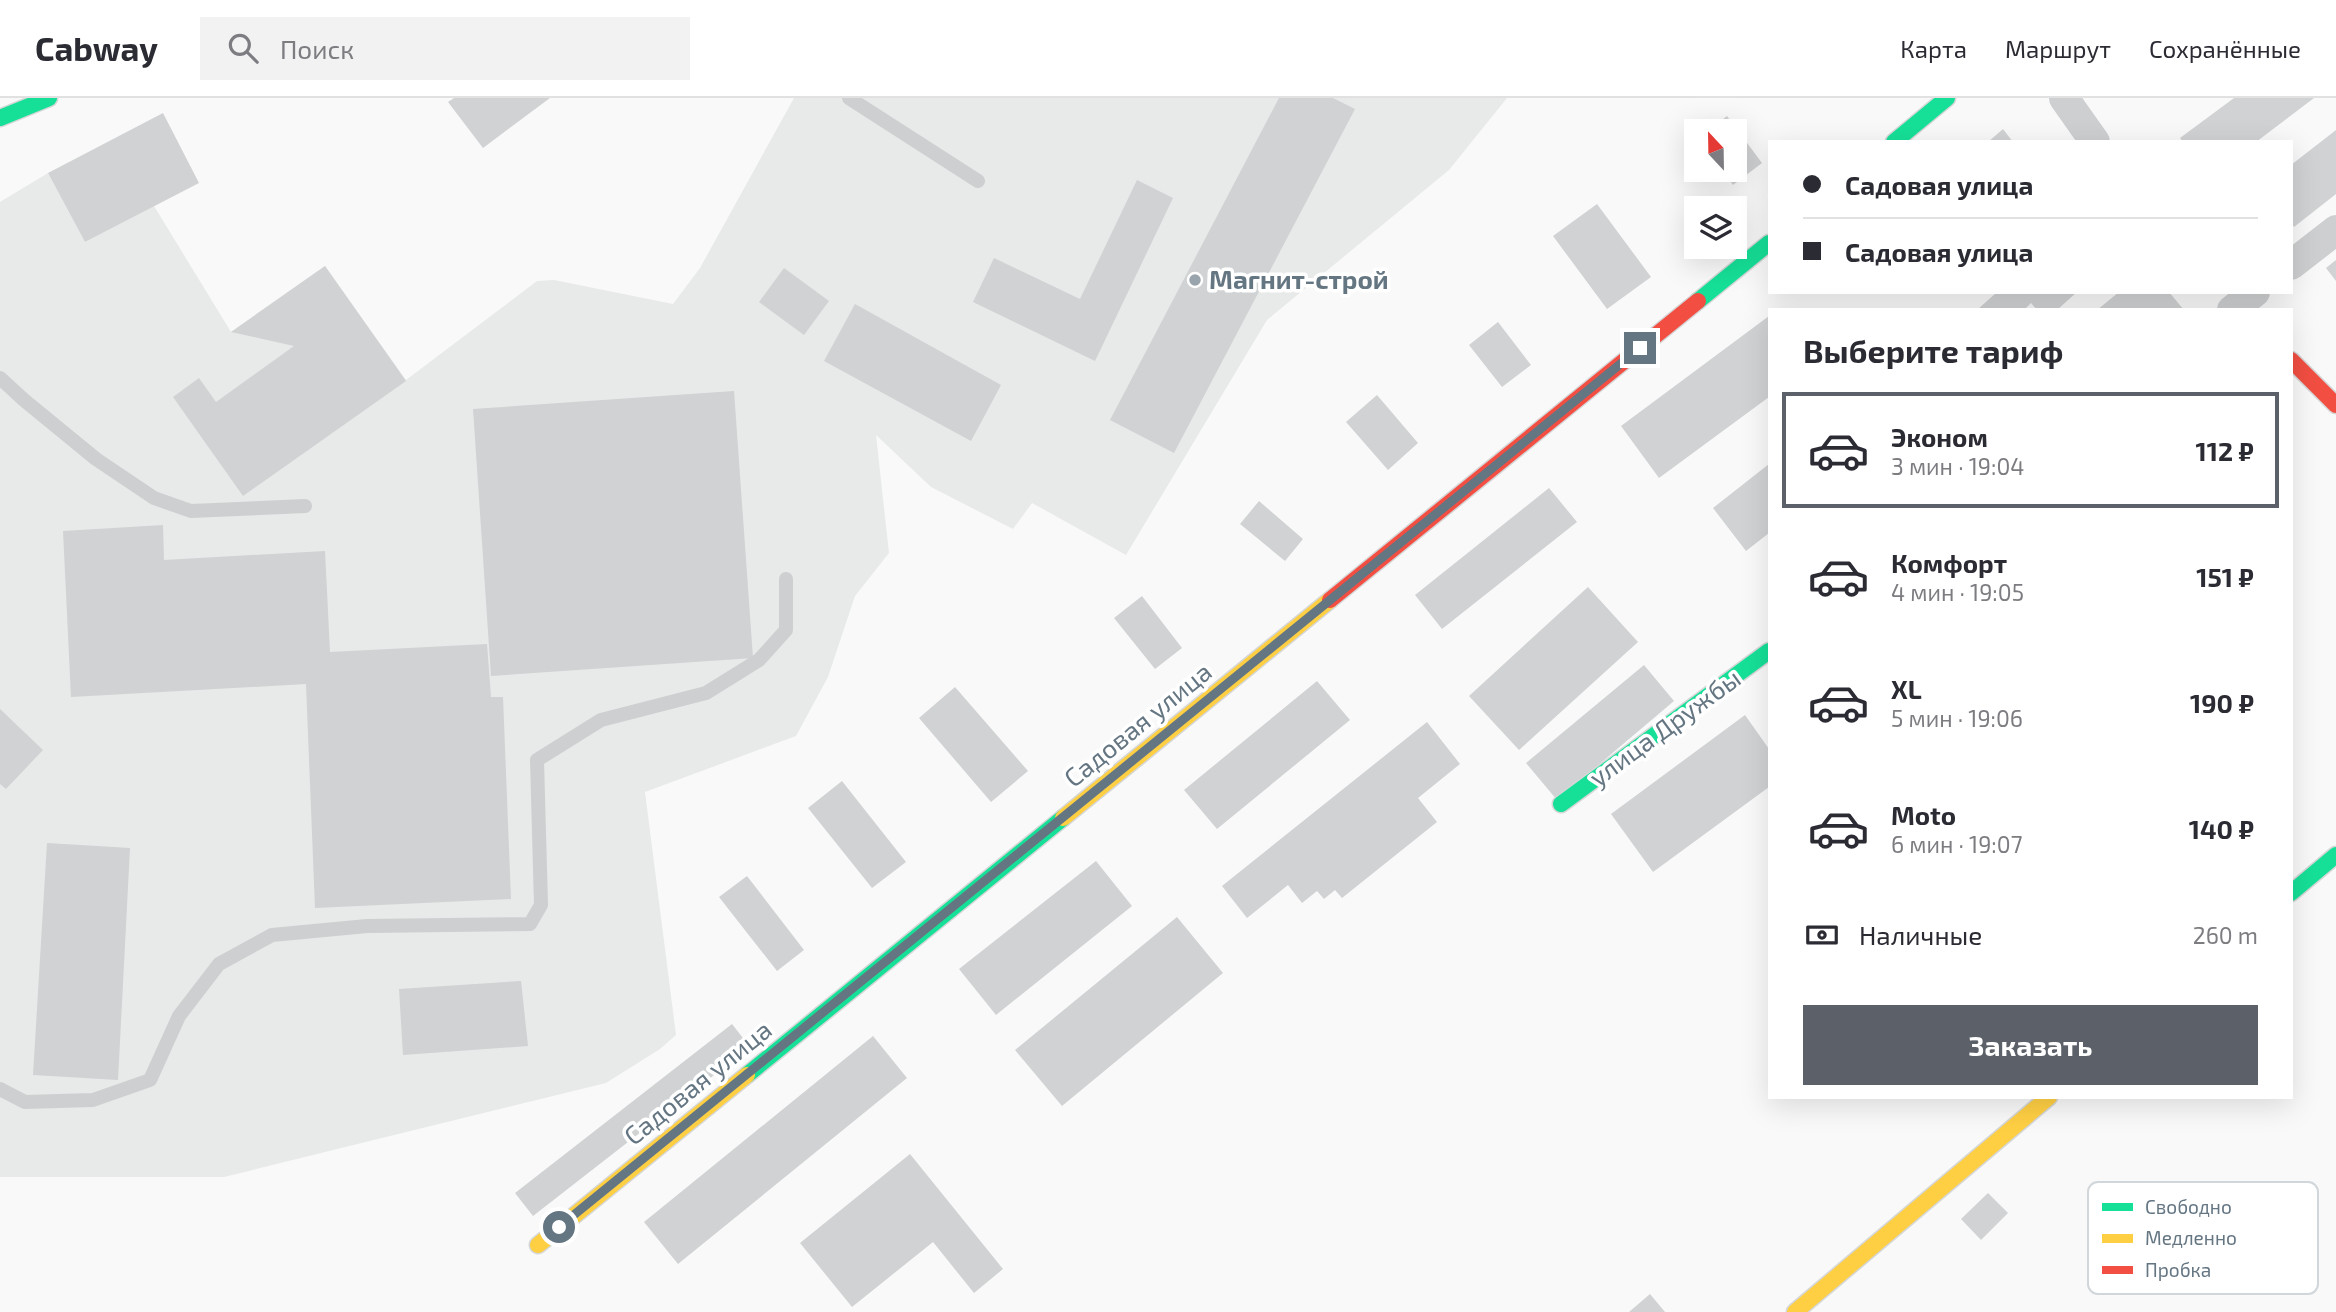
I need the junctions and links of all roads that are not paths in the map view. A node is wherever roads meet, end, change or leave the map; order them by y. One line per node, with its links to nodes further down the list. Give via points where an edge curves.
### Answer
1 (49, 98): 5 (street)
2 (849, 98): 8 (lane)
3 (1947, 98): 6 (street)
4 (2064, 98): 7 (street)
5 (0, 118)
6 (1896, 140)
7 (2094, 140)
8 (978, 181)
9 (2336, 230): 11 (street)
10 (1768, 244): 23 (street, Садовая улица)
11 (2293, 263)
12 (2293, 362): 14 (street)
13 (0, 377): 15 (lane, via 96,459 154,498 191,511)
14 (2336, 405)
15 (305, 506)
16 (786, 579): 21 (lane, via 786,630 759,660 706,693 601,720 537,760 541,905 530,924 367,926 272,935 219,964 179,1016 149,1080 93,1100 25,1102)
17 (1768, 652): 18 (street, улица Дружбы)
18 (1561, 804)
19 (2336, 855): 20 (street)
20 (2293, 891)
21 (0, 1089)
22 (2047, 1099): 24 (street)
23 (538, 1245)
24 (1795, 1312)

